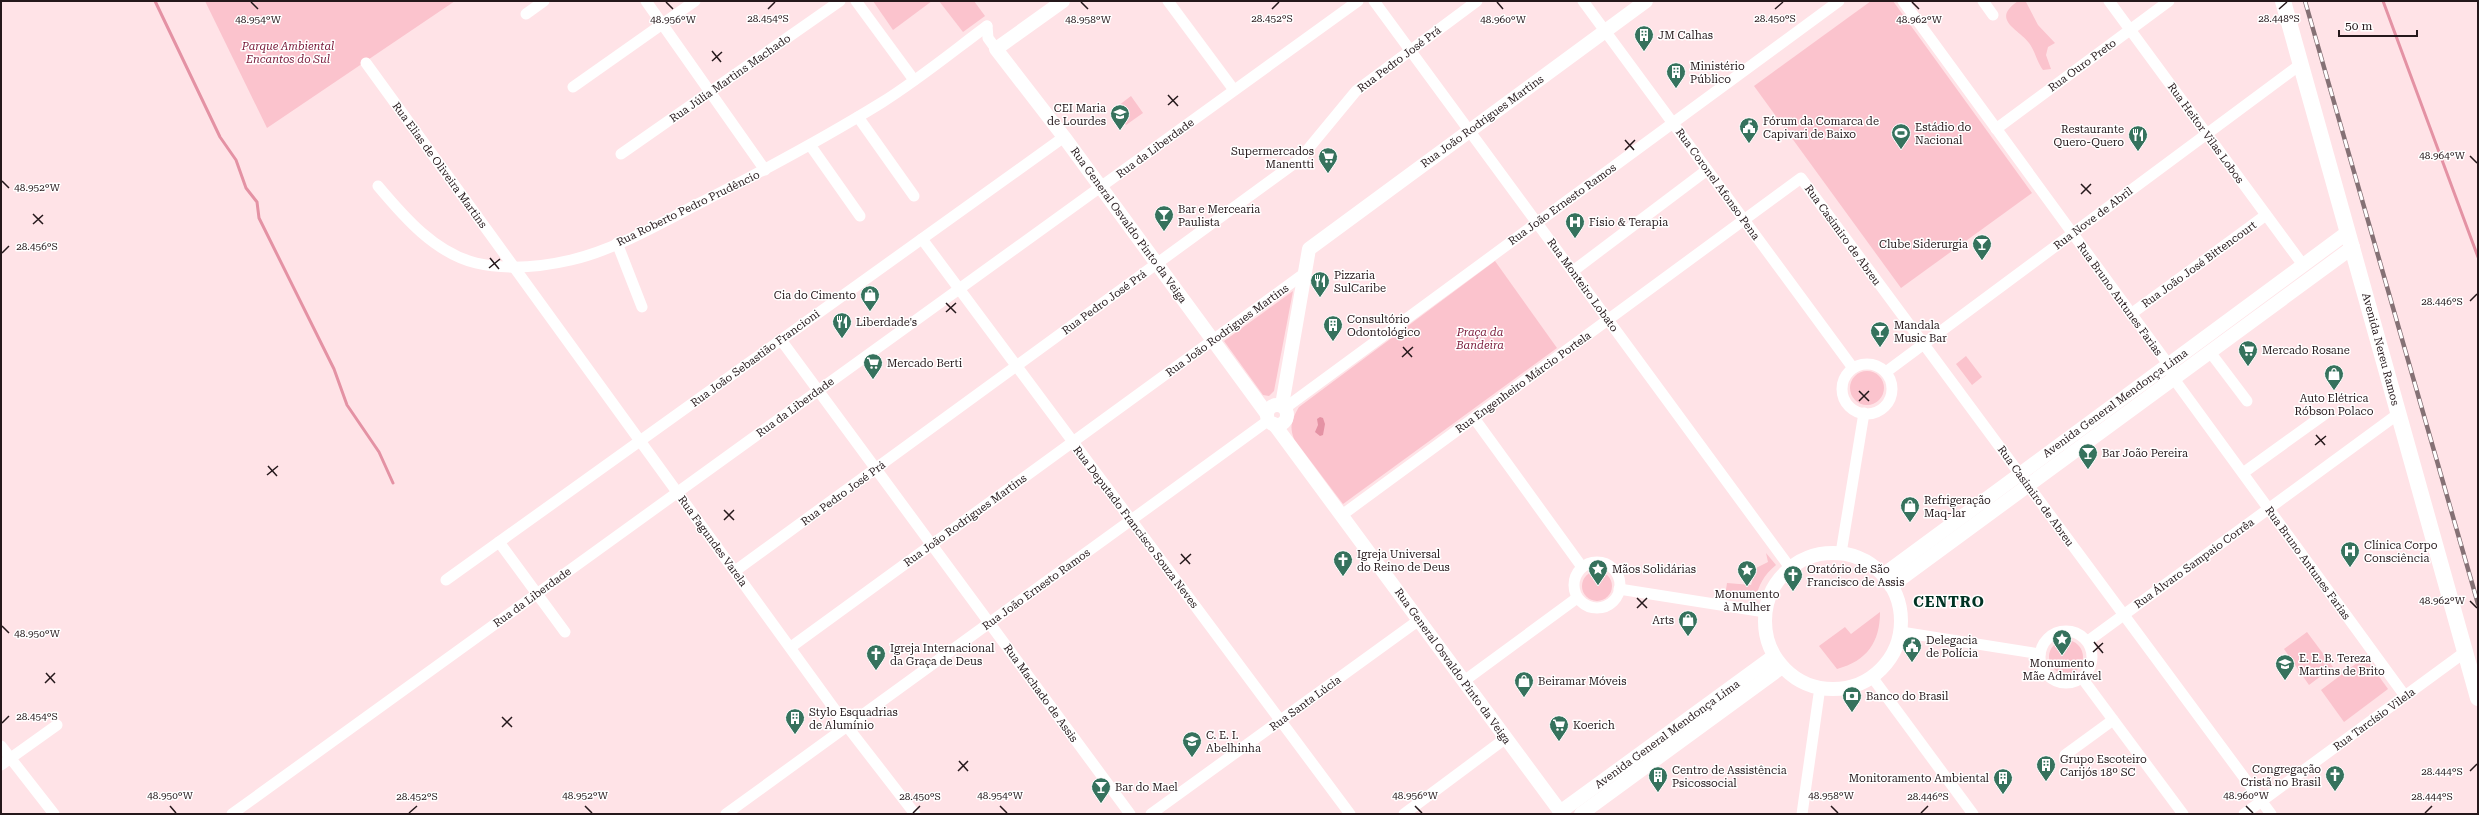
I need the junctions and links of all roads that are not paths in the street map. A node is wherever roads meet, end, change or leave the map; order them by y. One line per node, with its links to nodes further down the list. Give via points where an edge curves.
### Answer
1 (544, 1): 19 (street)
2 (646, 1): 21 (street)
3 (695, 1): 21 (street)
4 (840, 1): 32 (street, Rua Júlia Martins Machado)
5 (856, 1): 29 (street)
6 (1063, 1): 25 (street)
7 (1168, 1): 31 (street)
8 (1358, 1): 31 (street, Rua da Liberdade)
9 (1374, 1): 26 (street, Rua Monteiro Lobato)
10 (1477, 1): 26 (street, Rua Pedro José Prá)
11 (1583, 1): 23 (street, Rua Coronel Afonso Pena)
12 (1646, 1): 23 (street, Rua João Rodrigues Martins)
13 (1839, 1): 34 (street, Rua João Ernesto Ramos)
14 (1903, 1): 35 (street, Rua Bruno Antunes Farias)
15 (1983, 1): 20 (street)
16 (2109, 1): 22 (street, Rua Heitor Vilas Lobos)
17 (2169, 1): 22 (street, Rua Ouro Preto)
18 (2283, 1): 28 (main road, Avenida Nereu Ramos)
19 (526, 14)
20 (1993, 15)
21 (662, 24): 30 (street); 32 (street)
22 (2130, 30): 35 (street, Rua Ouro Preto); 37 (street, Rua Heitor Vilas Lobos)
23 (1605, 31): 34 (street, Rua Coronel Afonso Pena); 36 (street, Rua João Rodrigues Martins)
24 (976, 34): 25 (street); 25 (street, Rua Roberto Pedro Prudêncio, via 987,26); 29 (street, Rua Roberto Pedro Prudêncio)
25 (992, 44): 38 (street, Rua General Osvaldo Pinto da Veiga)
26 (1410, 50): 36 (street, Rua Monteiro Lobato); 55 (street, Rua Pedro José Prá, via 1356,91 1299,160)
27 (366, 63): 57 (street, Rua Elias de Oliveira Martins)
28 (2301, 64): 37 (street, Rua Nove de Abril); 53 (main road, Avenida Nereu Ramos)
29 (914, 80): 33 (street, Rua Roberto Pedro Prudêncio)
30 (573, 87)
31 (1234, 90): 45 (street, Rua da Liberdade)
32 (710, 92): 40 (street, Rua Júlia Martins Machado); 41 (street)
33 (858, 117): 39 (street, Rua Roberto Pedro Prudêncio); 46 (street)
34 (1673, 123): 42 (street, Rua Coronel Afonso Pena); 50 (street, Rua João Ernesto Ramos)
35 (1996, 129): 51 (street, Rua Bruno Antunes Farias)
36 (1469, 131): 50 (street, Rua Monteiro Lobato); 59 (street, Rua João Rodrigues Martins, via 1309,249)
37 (2207, 134): 47 (street, Rua Heitor Vilas Lobos); 51 (street, Rua Nove de Abril)
38 (1064, 137): 45 (street, Rua General Osvaldo Pinto da Veiga); 52 (street, Rua João Sebastião Francioni)
39 (810, 145): 41 (street, Rua Roberto Pedro Prudêncio); 48 (street)
40 (620, 154)
41 (765, 170): 54 (street, Rua Roberto Pedro Prudêncio)
42 (1707, 170): 49 (street, Rua Coronel Afonso Pena); 58 (street)
43 (1801, 178): 49 (street, Rua Engenheiro Márcio Portela); 66 (street, Rua Casimiro de Abreu)
44 (378, 186): 57 (street, Rua Roberto Pedro Prudêncio, via 400,213 448,252 478,263)
45 (1100, 187): 55 (street, Rua General Osvaldo Pinto da Veiga); 60 (street, Rua da Liberdade)
46 (914, 196)
47 (2266, 215): 56 (street, Rua Heitor Vilas Lobos); 62 (street, Rua João José Bittencourt)
48 (860, 216)
49 (1744, 220): 63 (street, Rua Engenheiro Márcio Portela); 70 (street, Rua Coronel Afonso Pena)
50 (1537, 223): 58 (street, Rua Monteiro Lobato); 78 (street, Rua João Ernesto Ramos)
51 (2072, 234): 62 (street, Rua Bruno Antunes Farias); 66 (street, Rua Nove de Abril)
52 (922, 239): 60 (street, Rua Deputado Francisco Souza Neves); 64 (street, Rua João Sebastião Francioni)
53 (2350, 239): 56 (street, Avenida General Mendonça Lima); 67 (street, Avenida General Mendonça Lima); 77 (main road, Avenida Nereu Ramos)
54 (617, 243): 57 (street, Rua Roberto Pedro Prudêncio, via 572,260 534,266); 61 (street)
55 (1157, 264): 65 (street, Rua General Osvaldo Pinto da Veiga); 69 (street, Rua Pedro José Prá)
56 (2303, 265): 68 (street, Avenida General Mendonça Lima)
57 (514, 266): 80 (street, Rua Fagundes Varela)
58 (1573, 271): 63 (street, Rua Monteiro Lobato)
59 (1305, 274): 65 (street, Rua João Rodrigues Martins); 78 (street)
60 (959, 289): 69 (street, Rua Deputado Francisco Souza Neves); 73 (street, Rua da Liberdade)
61 (642, 307)
62 (2131, 314): 68 (street, Rua Bruno Antunes Farias)
63 (1608, 320): 79 (street, Rua Engenheiro Márcio Portela); 94 (street, Rua Monteiro Lobato)
64 (781, 340): 73 (street, Rua Machado de Assis); 80 (street, Rua João Sebastião Francioni)
65 (1213, 340): 78 (street, Rua General Osvaldo Pinto da Veiga); 81 (street, Rua João Rodrigues Martins)
66 (1924, 344): 71 (street, Rua Nove de Abril); 84 (street, Rua Casimiro de Abreu)
67 (2210, 352): 72 (street, Avenida General Mendonça Lima); 74 (street)
68 (2168, 364): 72 (street, Rua Bruno Antunes Farias); 84 (street, Avenida General Mendonça Lima)
69 (1016, 366): 81 (street, Rua Deputado Francisco Souza Neves); 82 (street, Rua Pedro José Prá)
70 (1853, 368): 71 (street, via 1868,364); 75 (street, via 1844,379 1843,395 1852,408)
71 (1886, 372): 75 (street, via 1892,387 1887,402 1876,412)
72 (2174, 378): 83 (street, Rua Bruno Antunes Farias); 85 (street, Avenida General Mendonça Lima)
73 (818, 391): 82 (street, Rua Machado de Assis); 86 (street, Rua da Liberdade)
74 (2247, 401)
75 (1864, 413): 92 (street)
76 (2325, 414): 83 (street)
77 (2398, 414): 87 (street, Rua Álvaro Sampaio Corrêa); 110 (main road, Avenida Nereu Ramos)
78 (1277, 415): 88 (street, Rua General Osvaldo Pinto da Veiga, via 1287,440); 89 (street, Rua João Ernesto Ramos)
79 (1474, 418): 88 (street, Rua Engenheiro Márcio Portela); 93 (street)
80 (639, 442): 86 (street, Rua Fagundes Varela); 90 (street, Rua João Sebastião Francioni)
81 (1073, 442): 89 (street, Rua Deputado Francisco Souza Neves); 91 (street, Rua João Rodrigues Martins)
82 (876, 469): 91 (street, Rua Machado de Assis); 95 (street, Rua Pedro José Prá)
83 (2243, 473): 87 (street, Rua Bruno Antunes Farias)
84 (2020, 474): 85 (street, Rua Casimiro de Abreu); 96 (street, Avenida General Mendonça Lima)
85 (2028, 486): 98 (street, Avenida General Mendonça Lima); 103 (street, Rua Casimiro de Abreu)
86 (678, 492): 95 (street, Rua Fagundes Varela); 100 (street, Rua da Liberdade)
87 (2268, 509): 103 (street, Rua Álvaro Sampaio Corrêa); 117 (street, Rua Bruno Antunes Farias)
88 (1342, 515): 104 (street, Rua General Osvaldo Pinto da Veiga)
89 (1131, 520): 105 (street, Rua João Ernesto Ramos); 120 (street, Rua Deputado Francisco Souza Neves)
90 (499, 542): 97 (street, Rua João Sebastião Francioni); 100 (street)
91 (931, 545): 105 (street, Rua Machado de Assis); 109 (street, Rua João Rodrigues Martins)
92 (1842, 553): 94 (street, via 1824,554 1807,559); 96 (street, via 1866,562)
93 (1582, 567): 99 (street, via 1595,562 1608,565 1618,576); 101 (street, via 1574,582)
94 (1791, 569): 102 (street, via 1776,585)
95 (735, 571): 109 (street, Rua Fagundes Varela)
96 (1883, 575): 98 (street)
97 (446, 580)
98 (1891, 586): 107 (street, via 1898,600)
99 (1619, 589): 101 (street, via 1613,602 1601,608 1587,607); 102 (street)
100 (537, 594): 106 (street); 131 (street, Rua da Liberdade)
101 (1577, 598): 115 (street)
102 (1765, 612): 112 (street, via 1769,643)
103 (2124, 615): 108 (street, Rua Álvaro Sampaio Corrêa); 128 (street, Rua Casimiro de Abreu)
104 (1419, 620): 115 (street, Rua General Osvaldo Pinto da Veiga); 120 (street, Rua Santa Lúcia)
105 (989, 623): 122 (street, Rua João Ernesto Ramos); 134 (street, Rua Machado de Assis)
106 (565, 632)
107 (1901, 632): 111 (street); 113 (street, via 1896,648 1886,664)
108 (2088, 641): 111 (street, via 2080,634 2063,631 2047,640); 114 (street, via 2092,649 2092,660 2089,670)
109 (791, 647): 122 (street, Rua Fagundes Varela)
110 (2465, 652): 117 (street, Rua Tarcísio Vilela); 118 (main road, Avenida Nereu Ramos)
111 (2040, 654): 114 (street, via 2045,672 2058,682 2066,683)
112 (1778, 661): 116 (street, via 1795,678); 129 (street, Avenida General Mendonça Lima); 138 (street, Avenida General Mendonça Lima)
113 (1872, 677): 116 (street, via 1856,685 1836,689); 140 (street)
114 (2082, 678): 119 (street)
115 (1464, 681): 123 (street, Rua General Osvaldo Pinto da Veiga)
116 (1820, 688): 139 (street)
117 (2405, 696): 128 (street, Rua Tarcísio Vilela)
118 (2478, 698)
119 (2113, 720): 125 (street); 141 (street)
120 (1280, 721): 135 (street, Rua Santa Lúcia); 136 (street, Rua Deputado Francisco Souza Neves)
121 (57, 725): 126 (street)
122 (846, 725): 132 (street, Rua João Ernesto Ramos); 133 (street, Rua Fagundes Varela)
123 (1506, 738): 129 (street, Rua General Osvaldo Pinto da Veiga); 137 (street)
124 (1, 746): 126 (street)
125 (2065, 755)
126 (12, 758): 127 (street); 130 (street)
127 (1, 765)
128 (2261, 801): 142 (street, Rua Tarcísio Vilela); 143 (street, Rua Casimiro de Abreu)
129 (1561, 813)
130 (54, 814)
131 (232, 814)
132 (726, 814)
133 (915, 814)
134 (1130, 814)
135 (1152, 814)
136 (1350, 814)
137 (1404, 814)
138 (1581, 814)
139 (1802, 814)
140 (1973, 814)
141 (2183, 814)
142 (2244, 814)
143 (2271, 814)

